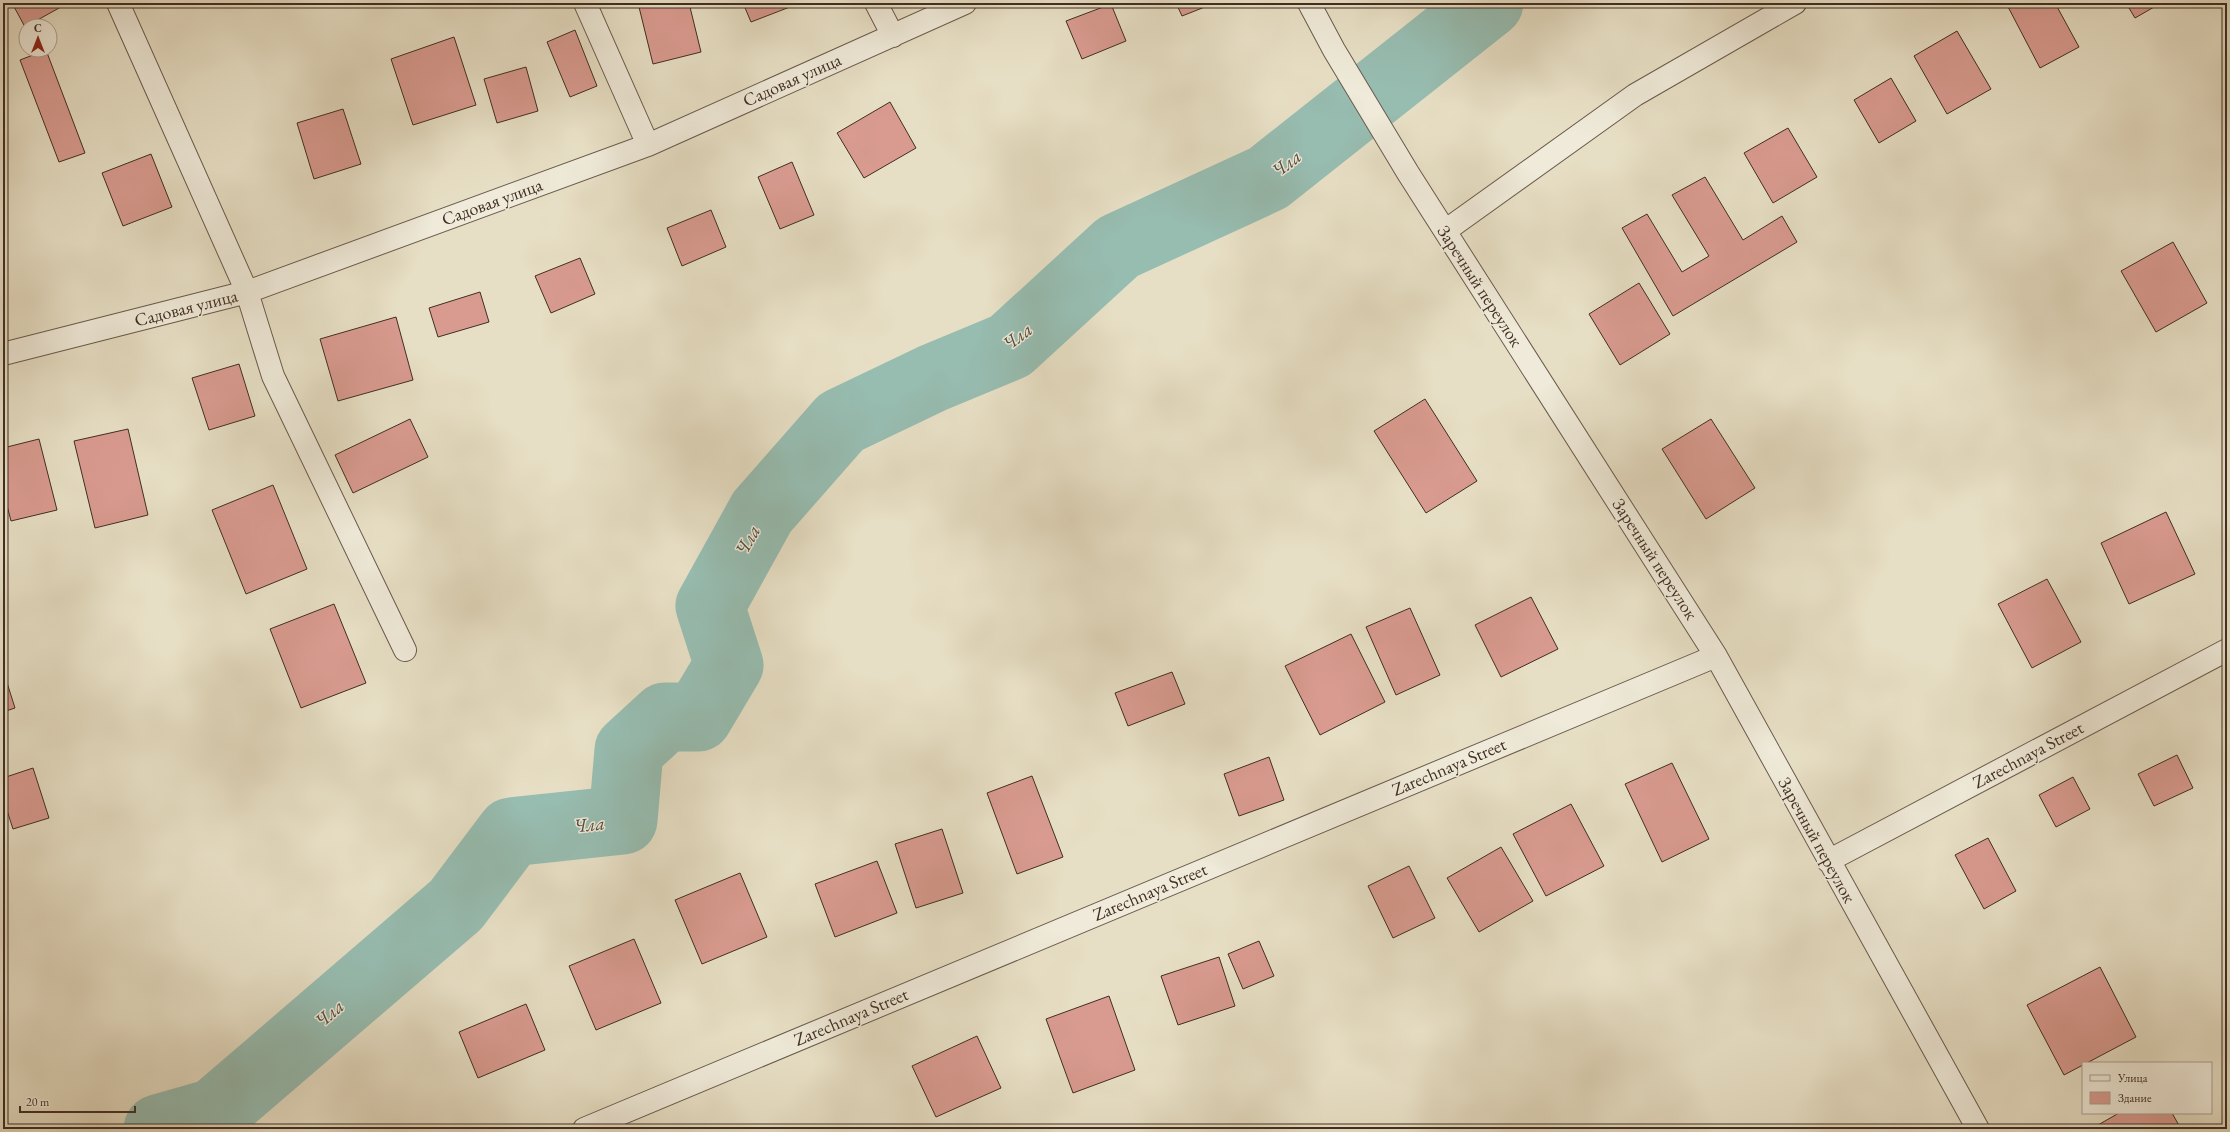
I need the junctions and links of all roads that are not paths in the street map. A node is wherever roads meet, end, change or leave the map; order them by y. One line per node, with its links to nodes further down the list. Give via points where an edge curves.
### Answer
1 (118, 3): 10 (street)
2 (585, 3): 8 (street)
3 (876, 3): 7 (street)
4 (965, 3): 7 (street, Садовая улица)
5 (1309, 3): 9 (street, Заречный переулок, via 1334,50)
6 (1795, 3): 9 (street, via 1635,95)
7 (893, 36): 8 (street, Садовая улица)
8 (648, 145): 10 (street, Садовая улица)
9 (1445, 231): 14 (street, Заречный переулок)
10 (247, 292): 11 (street, Садовая улица); 12 (street, via 273,376)
11 (3, 354)
12 (405, 650)
13 (2227, 650): 15 (street, Zarechnaya Street)
14 (1716, 656): 15 (street, Заречный переулок); 16 (street, Zarechnaya Street)
15 (1828, 861): 17 (street, Заречный переулок)
16 (584, 1129)
17 (1978, 1129)

